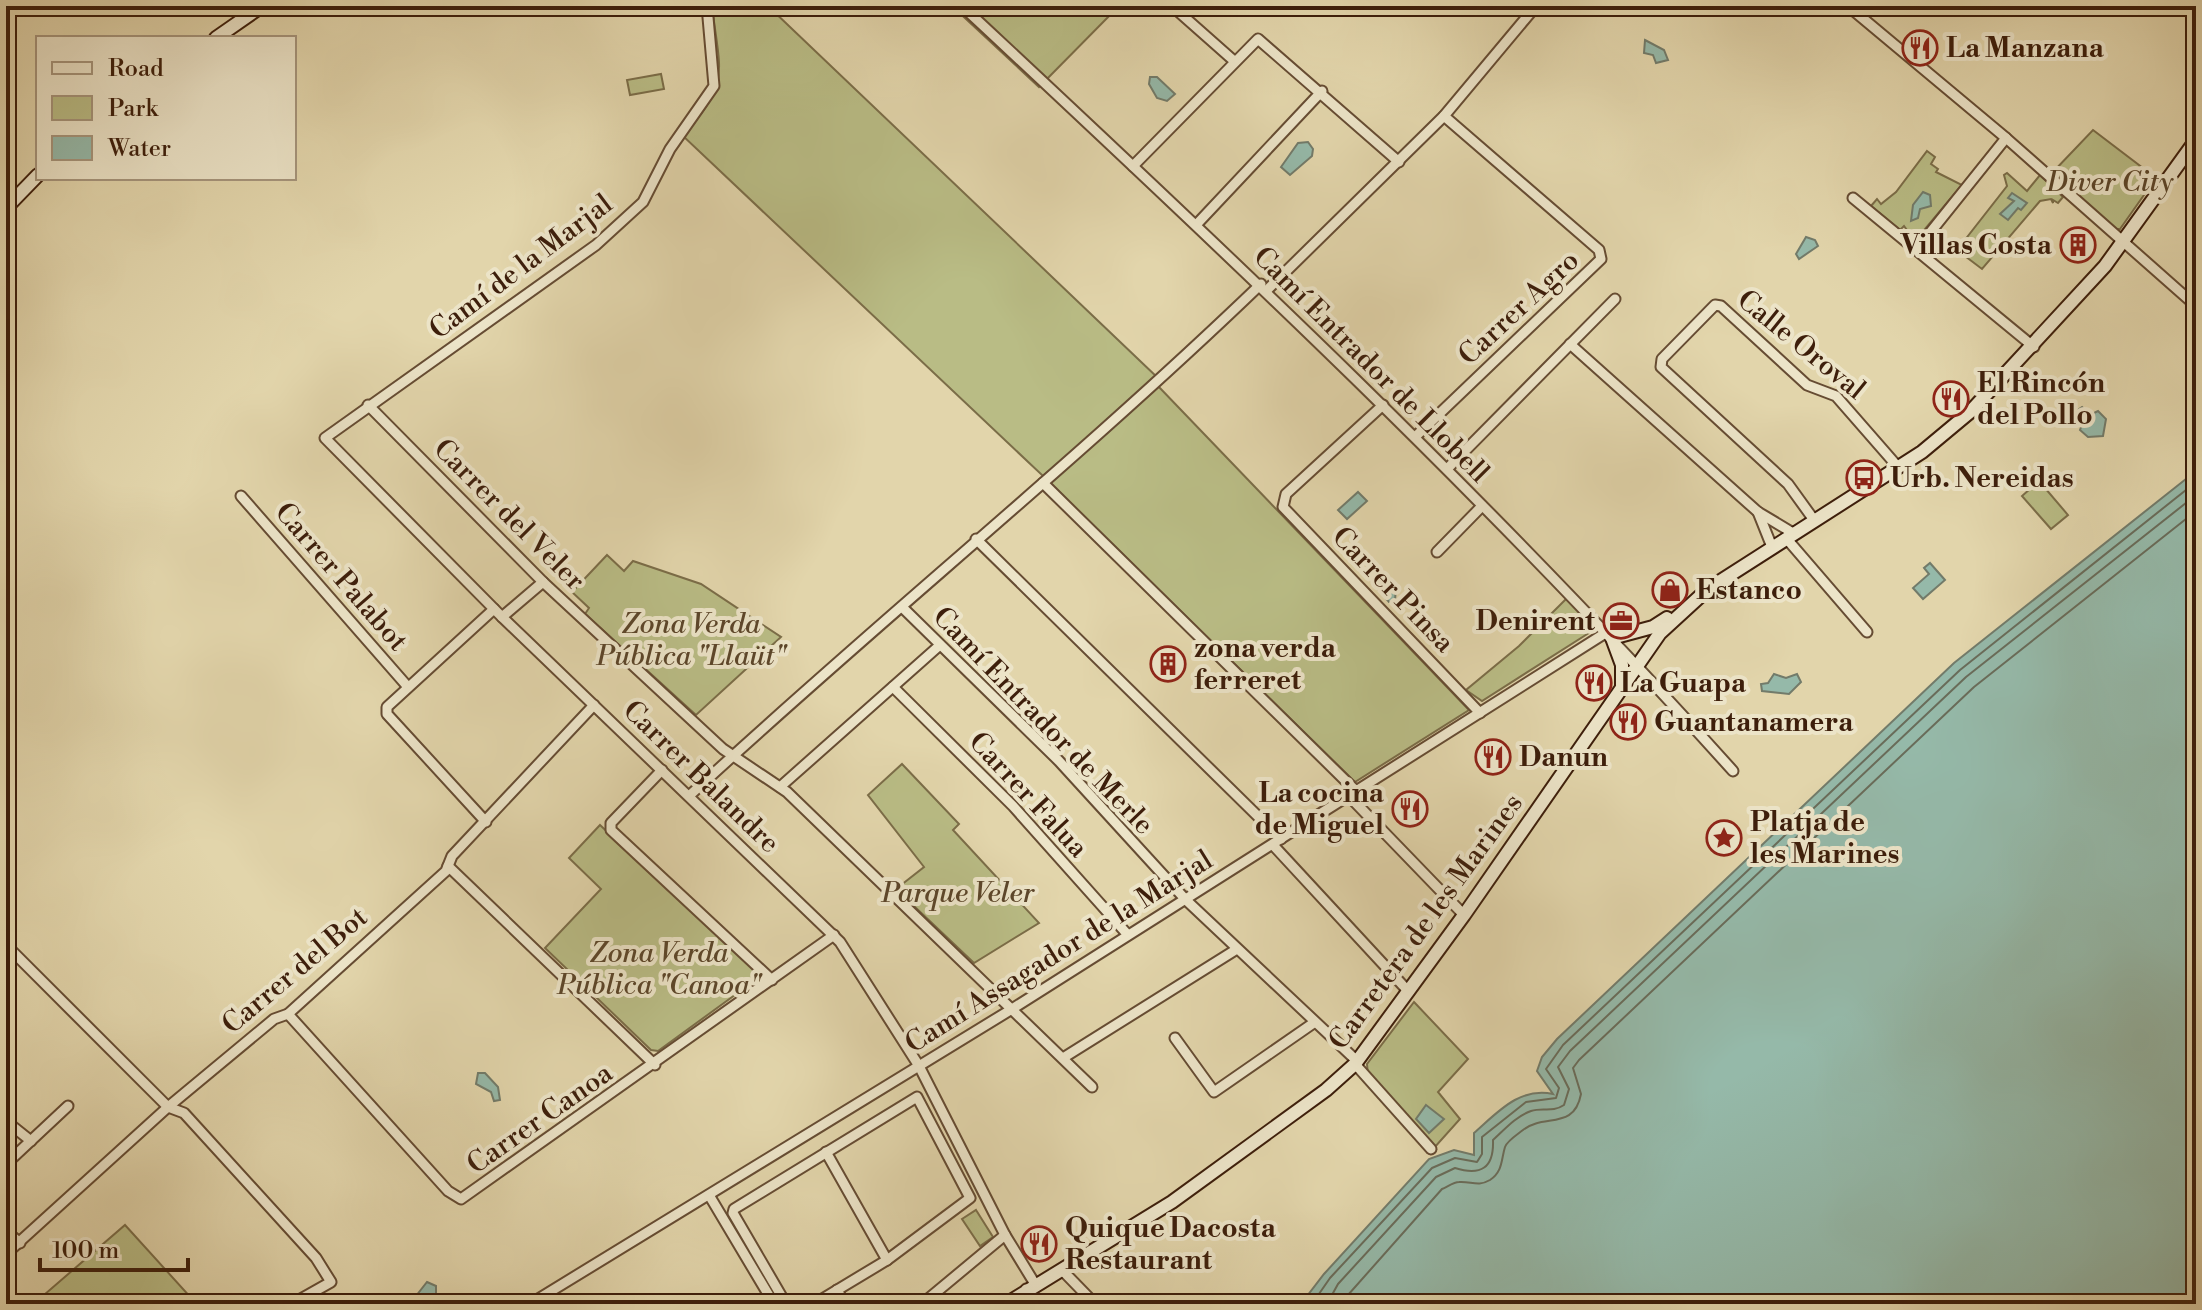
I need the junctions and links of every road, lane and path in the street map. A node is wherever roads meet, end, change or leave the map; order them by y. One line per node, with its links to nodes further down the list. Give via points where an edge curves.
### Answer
1 (262, 6): 7 (main road)
2 (707, 6): 26 (street, Camí de la Marjal, via 714,86 670,149 643,202 596,245)
3 (962, 6): 14 (street, Camí Entrador de Llobell)
4 (1172, 6): 8 (street)
5 (1536, 6): 10 (street)
6 (1848, 6): 11 (street)
7 (219, 36)
8 (1233, 60): 9 (street, via 1254,40 1263,40); 14 (street)
9 (1322, 91): 13 (street); 18 (street)
10 (1444, 116): 13 (street); 28 (street, Carrer Agro, via 1599,250 1601,259)
11 (2006, 138): 19 (street); 20 (street)
12 (2196, 140): 19 (main road, Carretera de les Marines)
13 (1399, 162): 21 (street)
14 (1133, 166): 18 (street, Camí Entrador de Llobell)
15 (36, 177): 17 (main road)
16 (1853, 198): 20 (street)
17 (6, 208)
18 (1196, 225): 21 (street, Camí Entrador de Llobell)
19 (2122, 244): 23 (street); 25 (main road, Carretera de les Marines)
20 (1917, 249): 25 (street)
21 (1264, 287): 27 (street, Camí Entrador de Llobell); 32 (street)
22 (1615, 299): 24 (street)
23 (2196, 306)
24 (1570, 344): 31 (street); 35 (street)
25 (2034, 347): 30 (main road, Carretera de les Marines, via 1960,421)
26 (368, 405): 29 (street, Camí de la Marjal); 41 (street, Carrer del Veler)
27 (1383, 405): 28 (street, Camí Entrador de Llobell); 54 (street, Carrer Pinsa, via 1286,494 1283,507)
28 (1415, 437): 31 (street, Camí Entrador de Llobell)
29 (325, 438): 43 (street, Carrer Balandre)
30 (1898, 467): 36 (main road, Carretera de les Marines); 36 (street, Calle Oroval, via 1836,396 1807,385 1721,306 1713,306 1662,359 1661,367 1788,484)
31 (1447, 469): 34 (street, Camí Entrador de Llobell)
32 (1043, 483): 38 (street); 59 (street)
33 (241, 496): 51 (street, Carrer Palabot)
34 (1482, 506): 40 (street); 47 (street, Camí Entrador de Llobell)
35 (1758, 512): 37 (street); 39 (street)
36 (1814, 520): 37 (main road, Carretera de les Marines)
37 (1790, 535): 39 (main road, Carretera de les Marines); 46 (street)
38 (976, 539): 42 (street); 62 (street)
39 (1772, 547): 44 (main road, Carretera de les Marines)
40 (1437, 552)
41 (543, 582): 45 (street); 55 (street, Carrer del Veler)
42 (902, 607): 48 (street, Camí Entrador de Merle); 55 (street)
43 (494, 609): 45 (street, Carrer Balandre); 51 (street, Carrer Palabot)
44 (1680, 611): 47 (main road, via 1653,627); 49 (main road, Carretera de les Marines)
45 (502, 617): 53 (street, Carrer Balandre)
46 (1867, 632)
47 (1610, 635): 49 (street, Camí Entrador de Llobell); 50 (main road, via 1622,665); 54 (street, Camí Assagador de la Marjal)
48 (940, 645): 52 (street); 64 (street, Camí Entrador de Merle, via 1059,761)
49 (1637, 663): 50 (main road, Carretera de les Marines); 57 (street, Camí Entrador de Llobell)
50 (1622, 685): 65 (main road, Carretera de les Marines)
51 (408, 687): 61 (street, Carrer Palabot, via 387,707 387,714)
52 (893, 687): 58 (street); 67 (street, Carrer Falua, via 1013,806)
53 (594, 705): 56 (street, Carrer Balandre); 61 (street, Carrer del Bot)
54 (1480, 713): 59 (street, Camí Assagador de la Marjal)
55 (732, 755): 58 (street, Carrer del Veler); 60 (street)
56 (662, 770): 60 (street, Carrer Balandre); 70 (street, via 611,823 611,830)
57 (1733, 771)
58 (780, 787): 72 (street, Carrer del Veler)
59 (1352, 794): 62 (street, Camí Assagador de la Marjal); 65 (street)
60 (689, 796): 66 (street, Carrer Balandre)
61 (486, 822): 63 (street, Carrer del Bot)
62 (1277, 842): 64 (street, Camí Assagador de la Marjal); 71 (street)
63 (448, 866): 73 (street, Carrer del Bot); 78 (street)
64 (1186, 900): 67 (street, Camí Assagador de la Marjal); 69 (street, Camí Entrador de Merle)
65 (1464, 915): 71 (main road, Carretera de les Marines)
66 (834, 935): 70 (street, Carrer Canoa); 79 (street, Carrer Balandre)
67 (1128, 935): 72 (street, Camí Assagador de la Marjal)
68 (6, 945): 82 (street)
69 (1237, 949): 74 (street, Camí Entrador de Merle); 76 (street)
70 (772, 980): 78 (street, Carrer Canoa)
71 (1409, 992): 77 (main road, Carretera de les Marines)
72 (1012, 1009): 76 (street, Carrer del Veler); 79 (street, Camí Assagador de la Marjal)
73 (288, 1014): 78 (street, Carrer Canoa, via 459,1199); 82 (street, Carrer del Bot, via 274,1019)
74 (1315, 1022): 75 (street, via 1214,1092); 77 (street, Camí Entrador de Merle)
75 (1175, 1038)
76 (1063, 1058): 80 (street, Carrer del Veler)
77 (1356, 1063): 85 (street, Camí Entrador de Merle); 94 (main road, Carretera de les Marines, via 1172,1202)
78 (655, 1065)
79 (919, 1066): 88 (street, Camí Assagador de la Marjal); 90 (street, Carrer Balandre)
80 (1092, 1087)
81 (68, 1106): 84 (street)
82 (168, 1107): 91 (street, Carrer del Bot); 97 (street, via 184,1113 316,1258 331,1282)
83 (6, 1121): 84 (street)
84 (31, 1141): 87 (street)
85 (1431, 1149)
86 (826, 1152): 93 (street); 93 (street, via 919,1099 970,1198); 100 (street, via 733,1211)
87 (6, 1164)
88 (709, 1195): 98 (street, Camí Assagador de la Marjal); 99 (street)
89 (6, 1231): 91 (street)
90 (1005, 1235): 95 (street, Carrer Balandre); 103 (street)
91 (20, 1243): 92 (street, Carrer del Bot)
92 (6, 1254)
93 (887, 1260): 96 (street)
94 (1062, 1270): 95 (main road, Carretera de les Marines); 106 (street)
95 (1030, 1286): 104 (main road, Carretera de les Marines); 105 (street, Carrer Balandre)
96 (837, 1290): 101 (street); 102 (street)
97 (292, 1304)
98 (530, 1304)
99 (774, 1304)
100 (786, 1304)
101 (814, 1304)
102 (845, 1304)
103 (922, 1304)
104 (1006, 1304)
105 (1038, 1304)
106 (1095, 1304)

